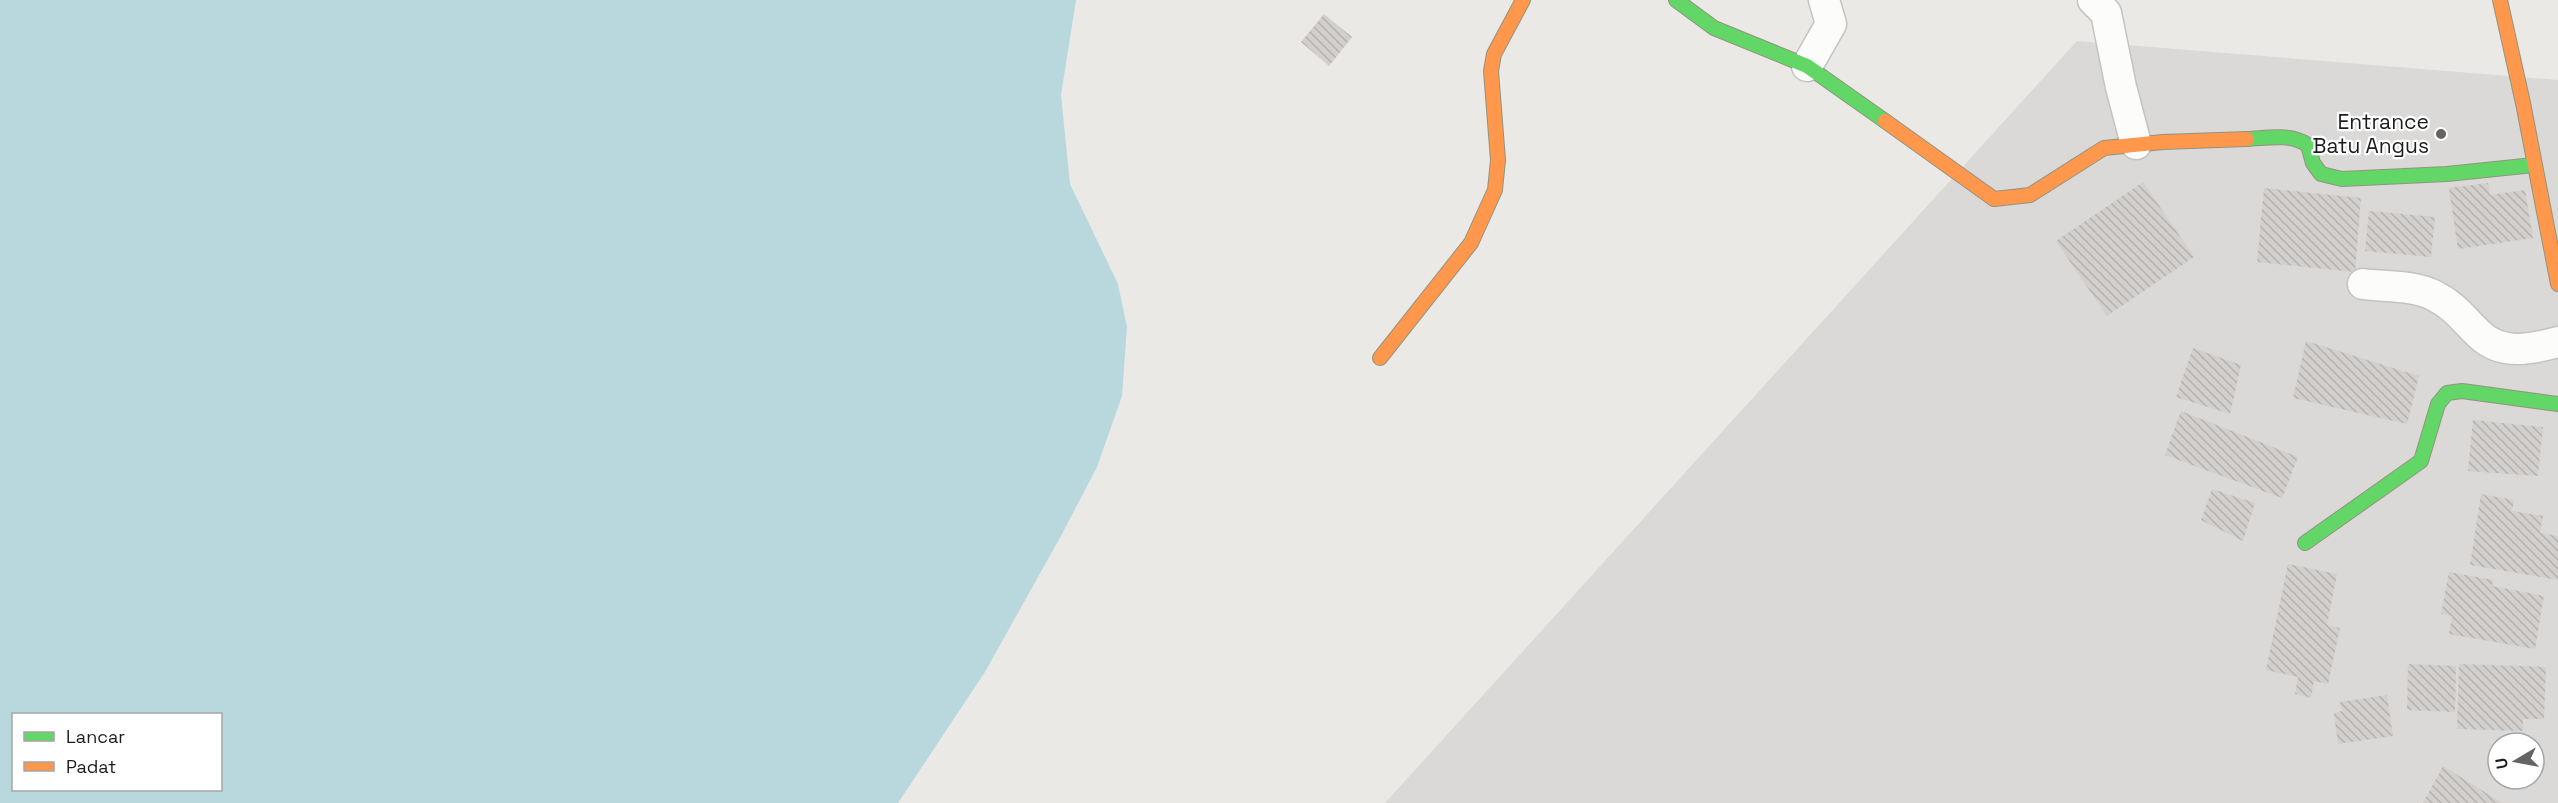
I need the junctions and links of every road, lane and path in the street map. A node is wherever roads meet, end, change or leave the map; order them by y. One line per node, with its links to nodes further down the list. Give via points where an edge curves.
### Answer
1 (1523, 0): 12 (main road, via 1494,54 1491,71 1498,160 1495,190 1470,243)
2 (1676, 0): 6 (main road, via 1714,28)
3 (1824, 0): 6 (street, via 1831,24)
4 (2093, 0): 7 (street, via 2106,13)
5 (2500, 0): 8 (main road)
6 (1807, 66): 7 (main road, via 1994,199 2030,195 2104,148)
7 (2136, 144): 8 (main road, via 2300,139 2308,145 2321,174 2342,179)
8 (2534, 165): 10 (main road)
9 (2363, 284): 11 (street, via 2433,295 2454,308 2481,337 2507,350 2534,349)
10 (2558, 284)
11 (2558, 342)
12 (1380, 358)
13 (2558, 404): 14 (main road, via 2462,391 2447,393 2438,404 2421,461)
14 (2305, 543)

